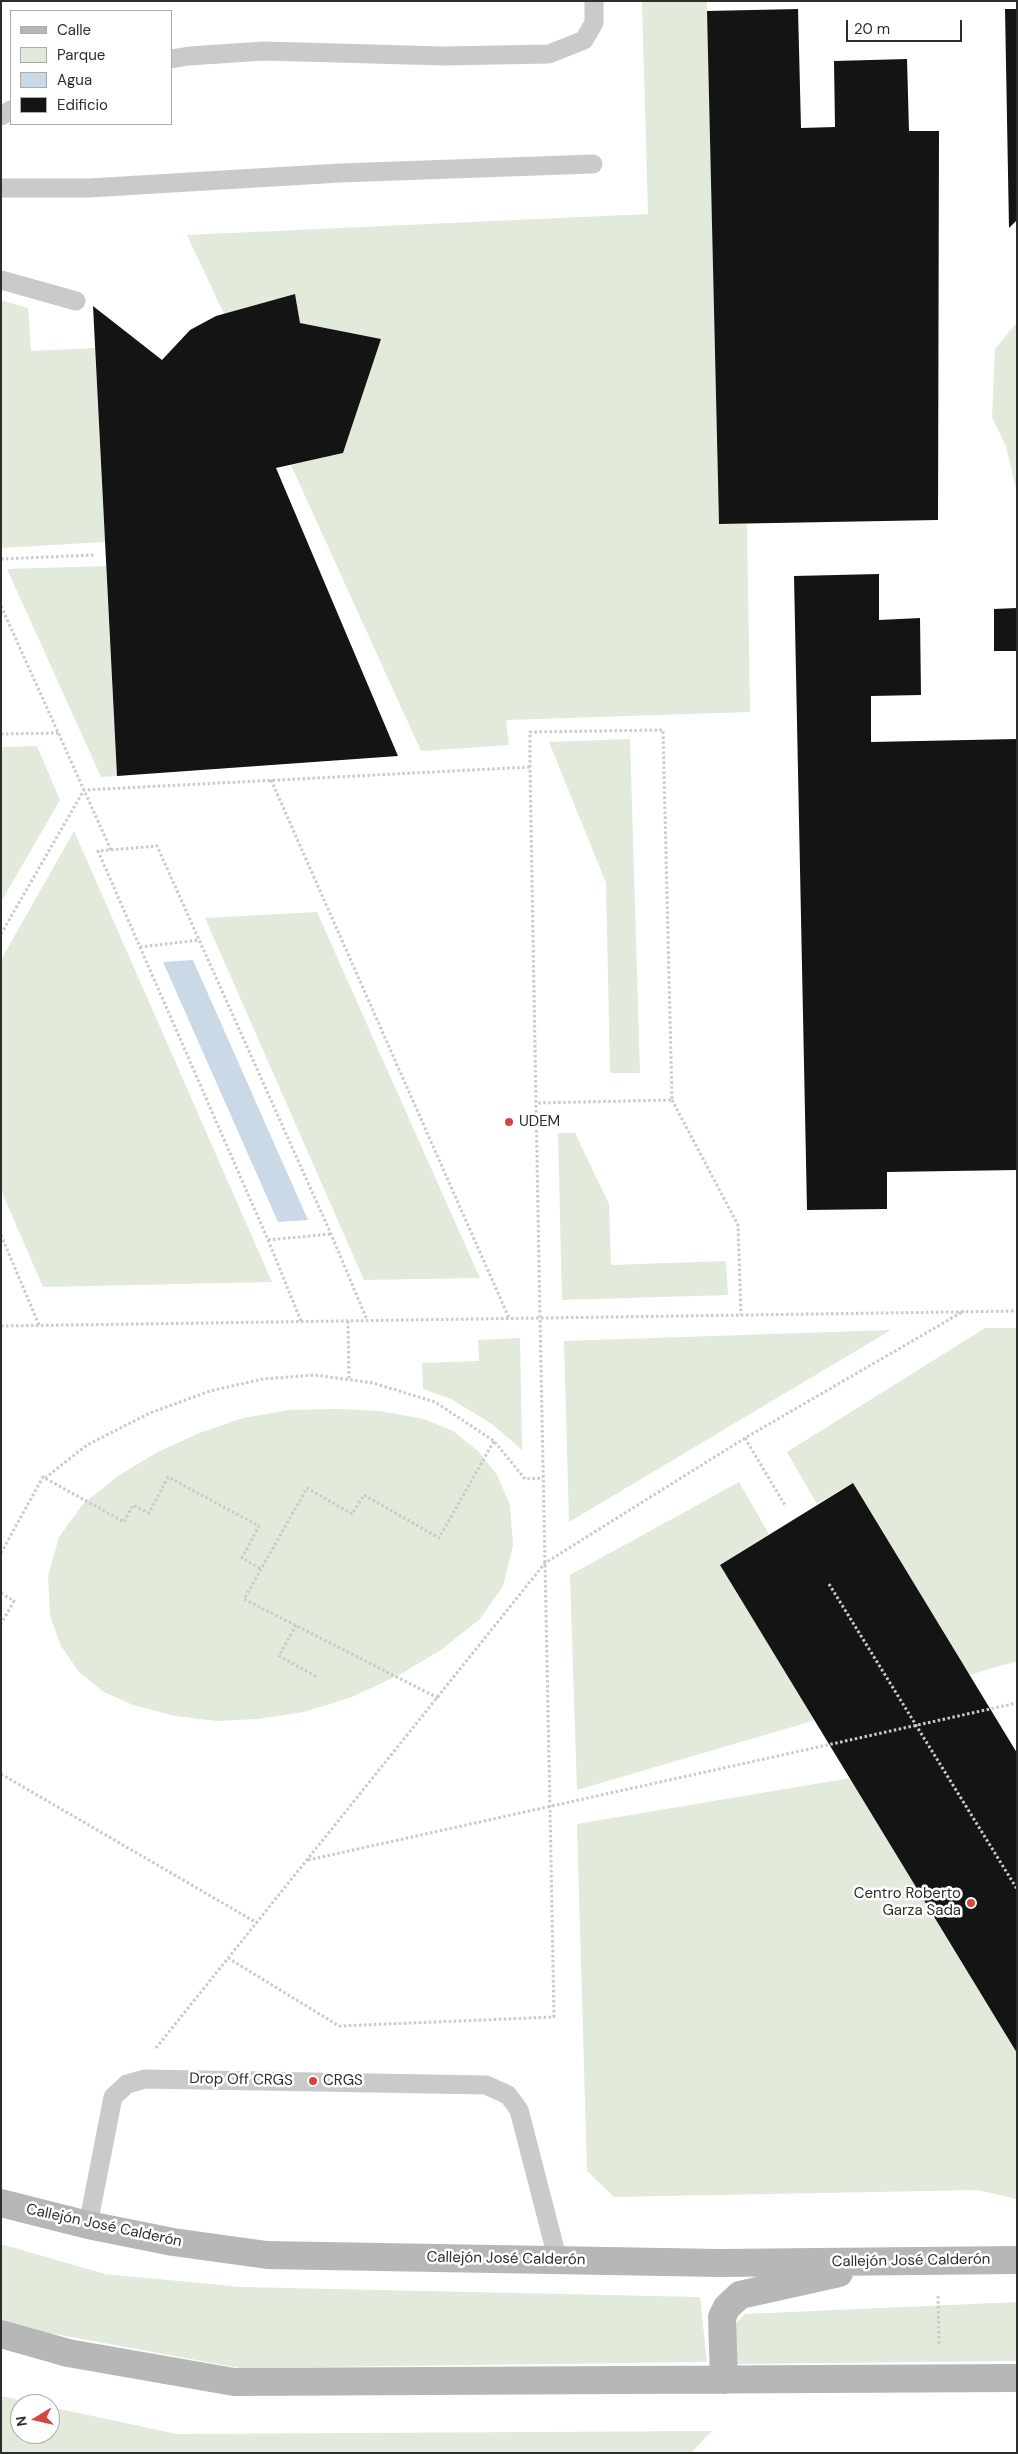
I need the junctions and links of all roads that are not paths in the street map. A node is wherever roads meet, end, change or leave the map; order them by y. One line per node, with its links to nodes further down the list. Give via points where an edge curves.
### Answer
1 (594, 1): 2 (lane, via 594,23 584,40 549,54 444,56 264,51)
2 (172, 59)
3 (593, 164): 4 (lane, via 340,173 89,188)
4 (1, 188)
5 (1, 280): 6 (lane)
6 (76, 301)
7 (1, 2203): 8 (main road, Callejón José Calderón)
8 (88, 2225): 10 (main road, Callejón José Calderón, via 173,2242 267,2255); 10 (lane, Drop Off CRGS, via 114,2098 127,2084 145,2079 486,2085 508,2095 519,2110)
9 (1017, 2260): 11 (main road, Callejón José Calderón)
10 (558, 2261): 11 (main road, Callejón José Calderón)
11 (894, 2261): 15 (main road, via 740,2295 722,2317)
12 (1, 2334): 15 (main road, via 68,2353 234,2382)
13 (1017, 2378): 14 (main road)
14 (940, 2379): 15 (main road); 16 (lane)
15 (724, 2380)
16 (1017, 2391)

